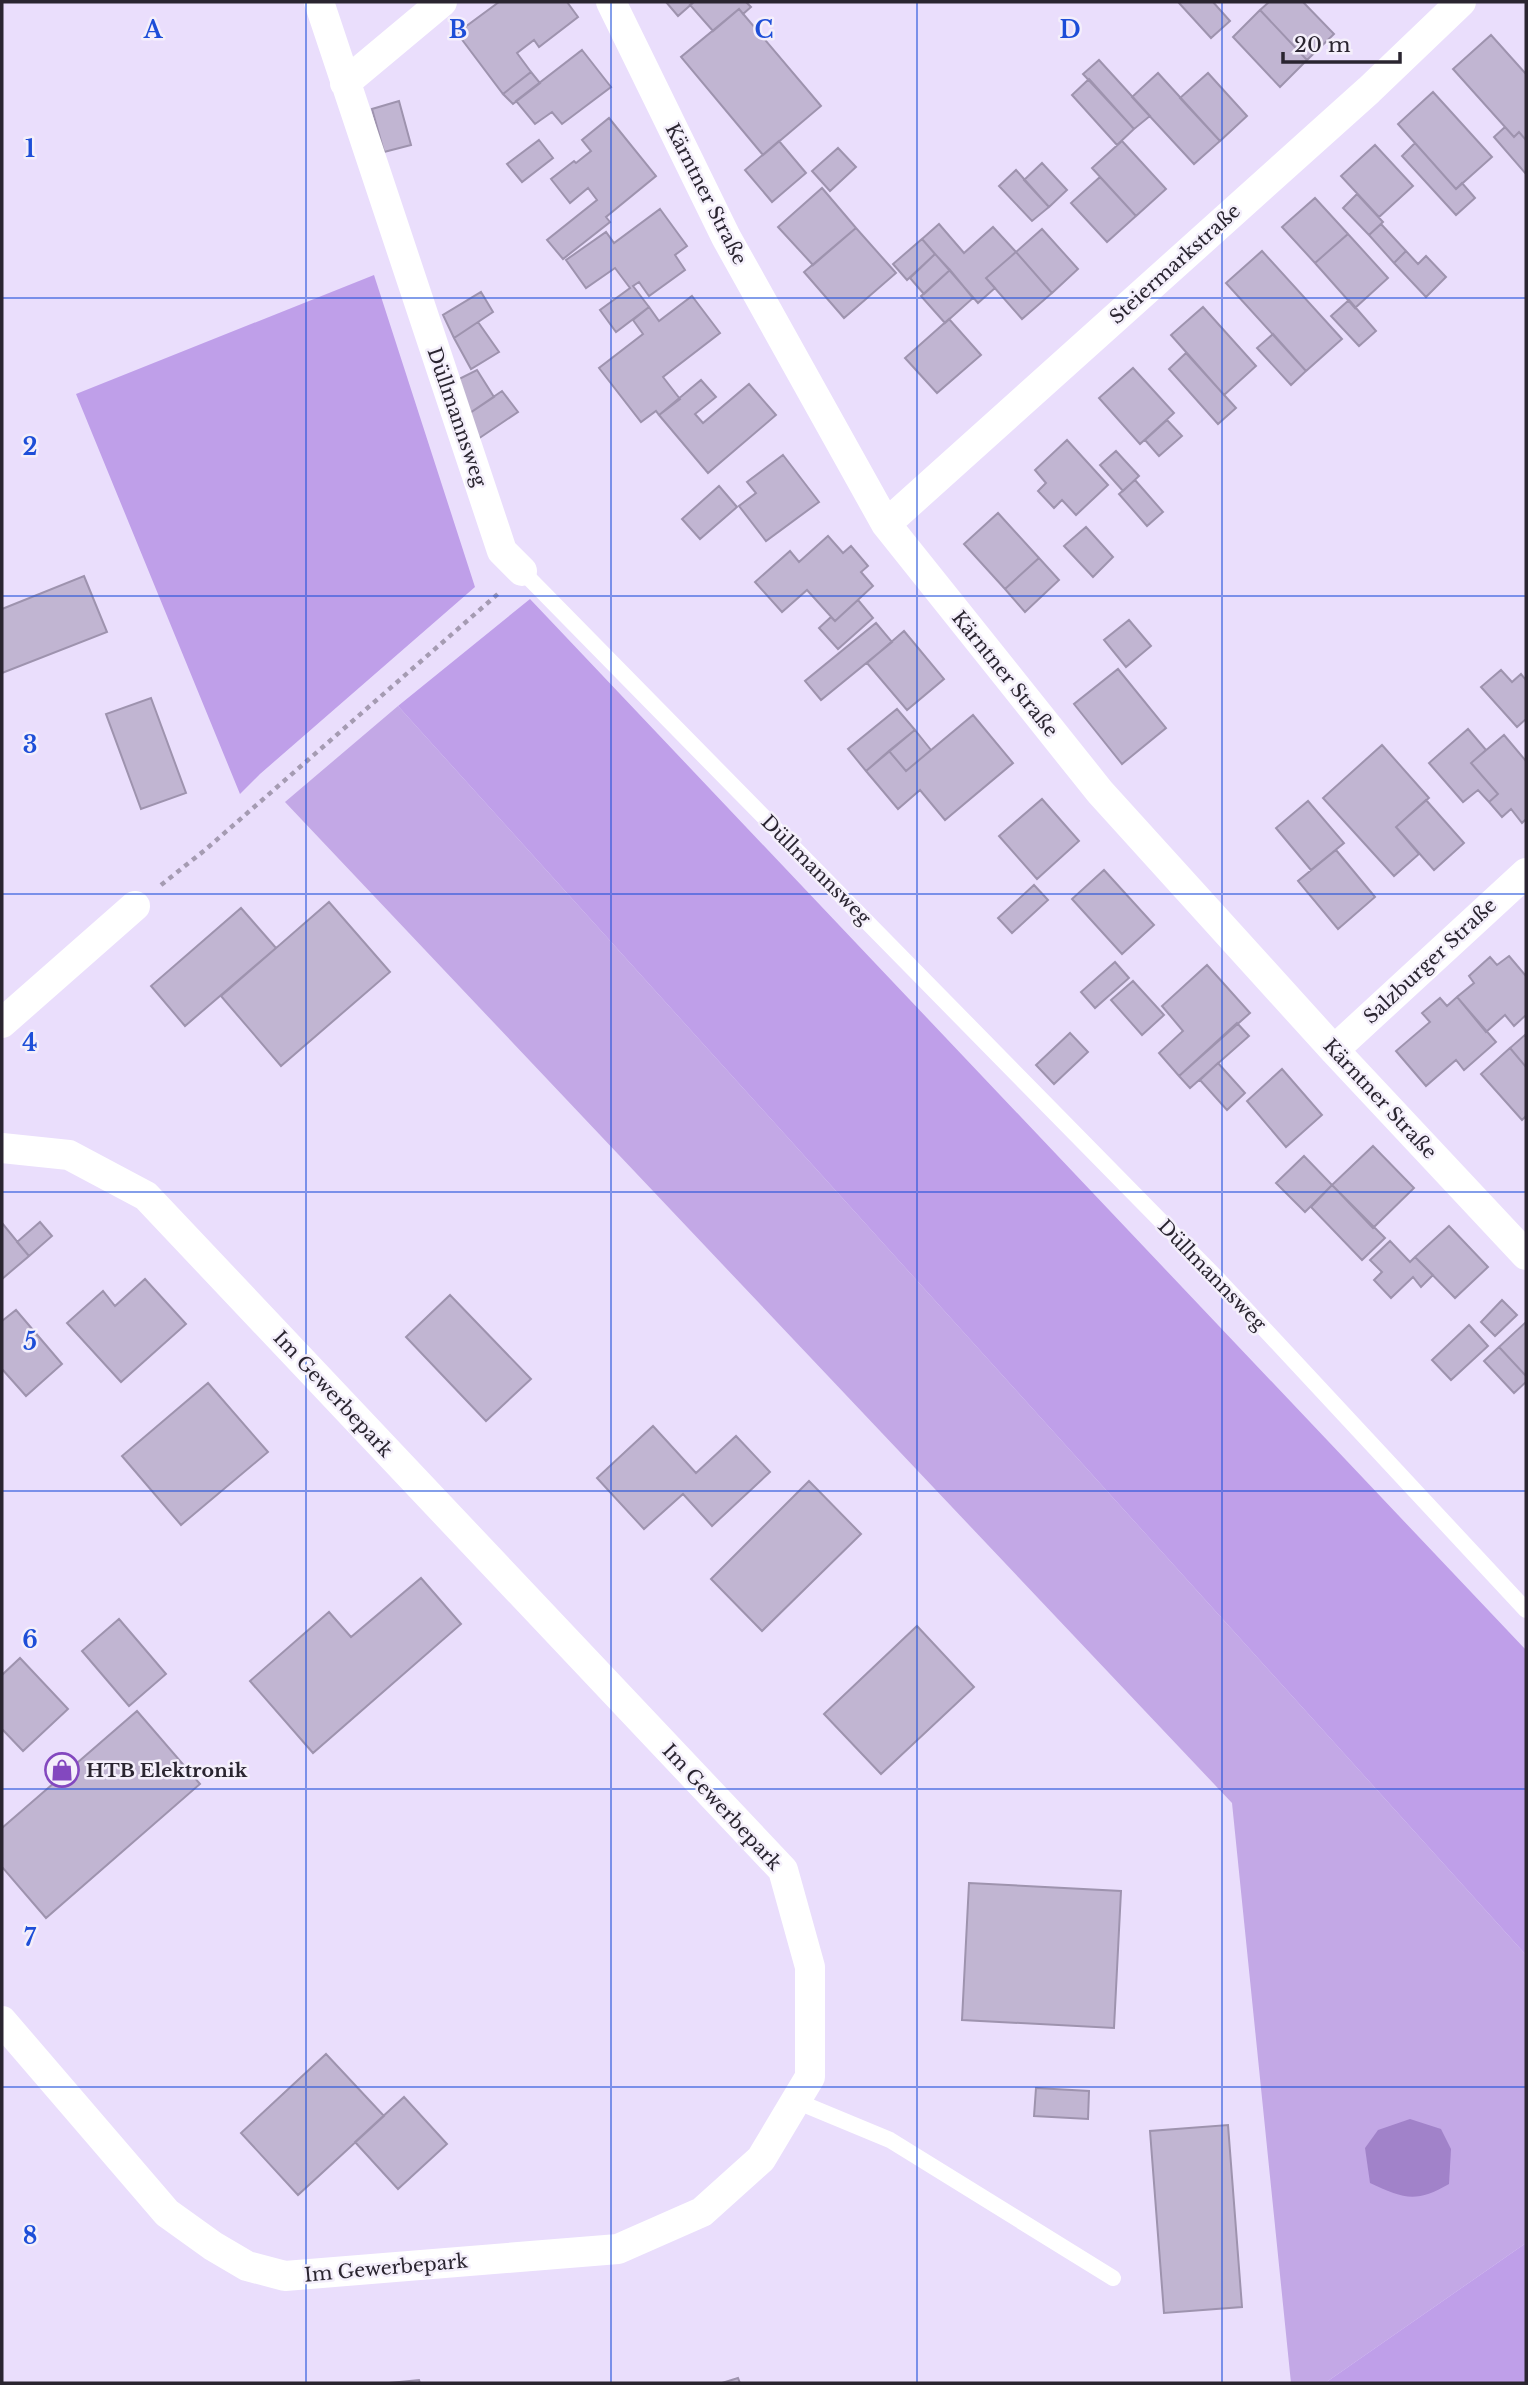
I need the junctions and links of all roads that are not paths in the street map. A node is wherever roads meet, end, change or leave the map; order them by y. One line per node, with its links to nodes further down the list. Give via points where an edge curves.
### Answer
1 (319, 2): 5 (street, Düllmannsweg)
2 (443, 2): 5 (street)
3 (611, 2): 6 (street, Kärntner Straße, via 726,237)
4 (1461, 2): 6 (street, Steiermarkstraße)
5 (345, 83): 7 (street, Düllmannsweg, via 502,551)
6 (886, 524): 11 (street, Kärntner Straße, via 1100,792)
7 (522, 571): 14 (lane, Düllmannsweg, via 1215,1276)
8 (1526, 873): 11 (street, Salzburger Straße)
9 (135, 906): 10 (street)
10 (2, 1023)
11 (1334, 1050): 13 (street, Kärntner Straße)
12 (2, 1148): 16 (street, Im Gewerbepark, via 69,1156 146,1196 783,1870 810,1967 810,2077)
13 (1526, 1255)
14 (1526, 1610)
15 (3, 2024): 16 (street, Im Gewerbepark, via 167,2213 247,2266 285,2276 618,2249 702,2213 761,2159)
16 (796, 2101): 17 (lane, via 890,2140)
17 (1112, 2278)

